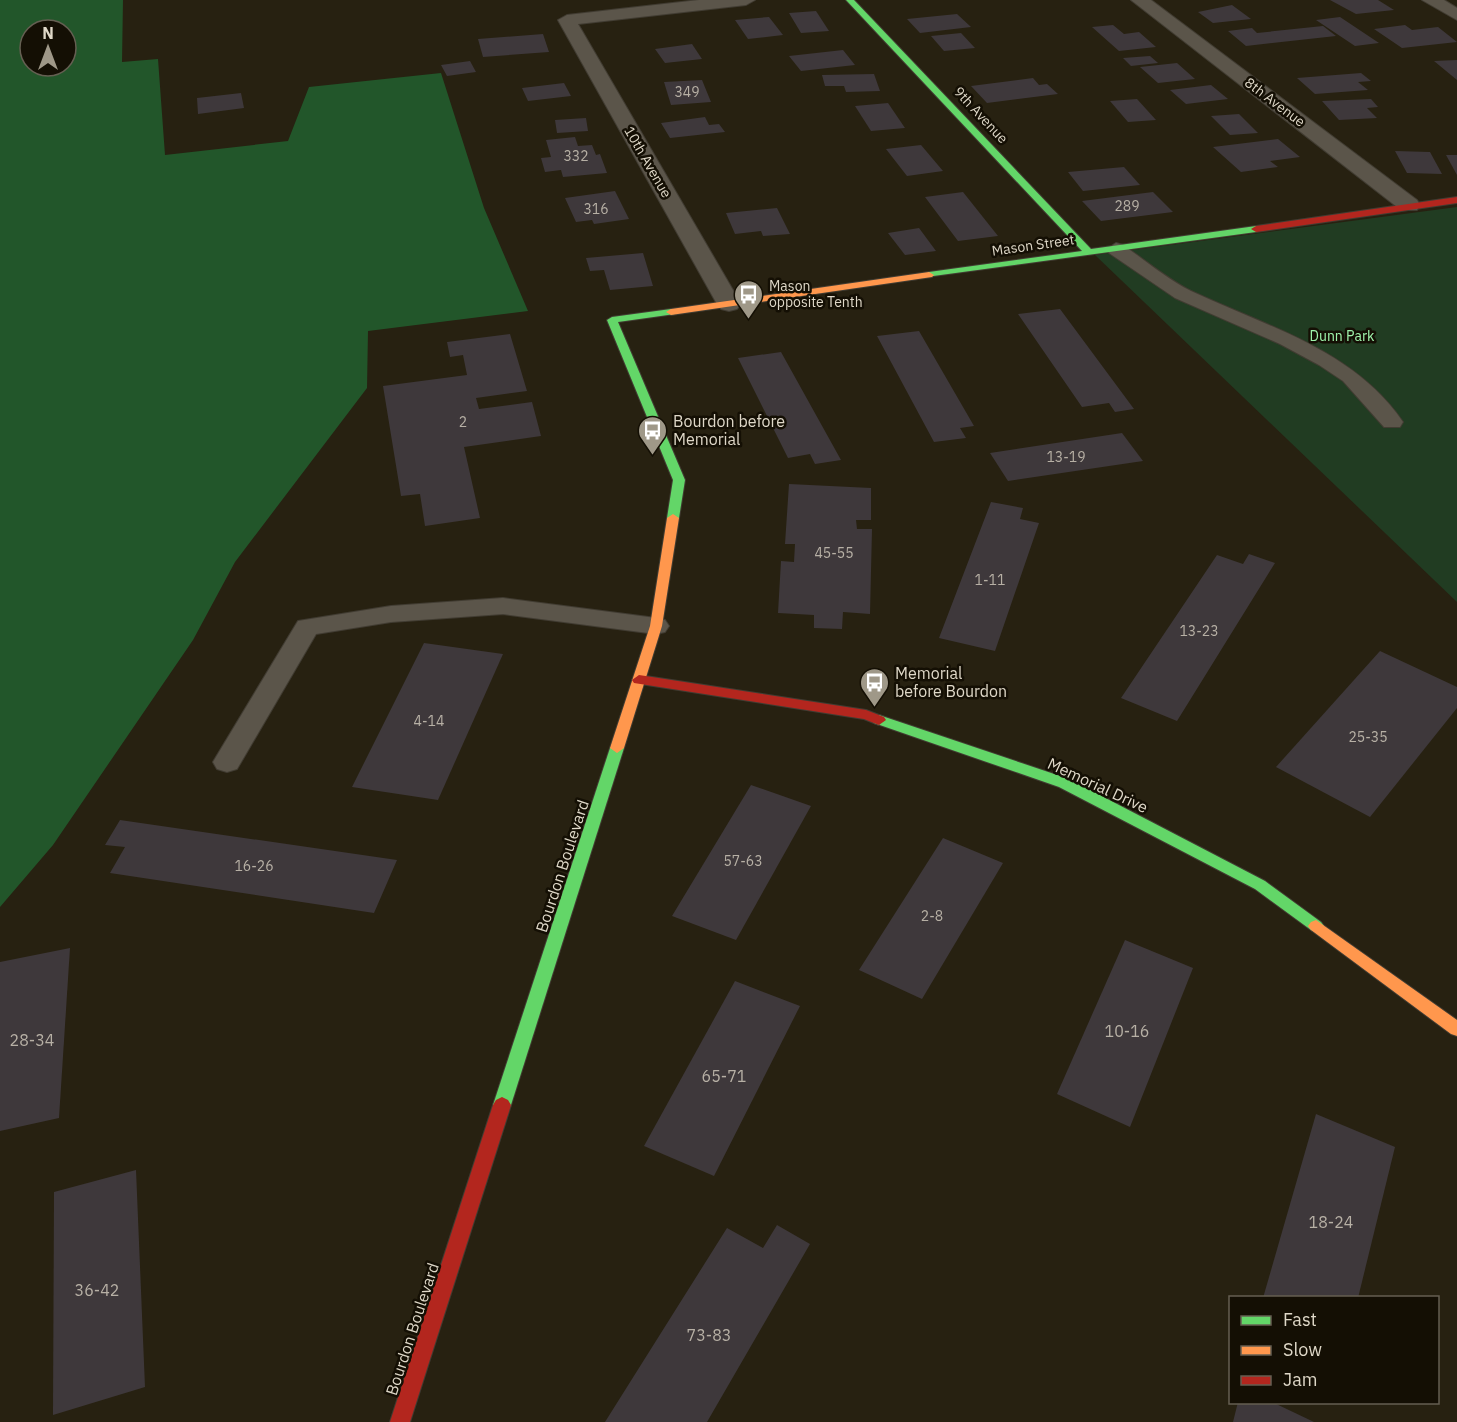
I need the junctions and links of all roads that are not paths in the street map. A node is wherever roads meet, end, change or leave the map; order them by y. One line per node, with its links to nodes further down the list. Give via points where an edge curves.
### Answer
1 (746, 0): 10 (street, 10th Avenue, via 567,20)
2 (850, 0): 9 (street, 9th Avenue)
3 (1140, 0): 7 (street, 8th Avenue)
4 (1431, 0): 5 (street)
5 (1457, 15)
6 (1457, 200): 7 (street, Mason Street)
7 (1409, 205): 8 (street, Mason Street)
8 (1116, 249): 9 (street, Mason Street); 12 (lane, via 1182,294 1326,361 1350,377)
9 (1089, 253): 10 (street, Mason Street)
10 (729, 304): 11 (street, Mason Street)
11 (612, 320): 13 (street, Bourdon Boulevard, via 679,480)
12 (1392, 422)
13 (656, 626): 14 (street, Bourdon Boulevard); 15 (lane, via 502,606 391,614 308,627)
14 (639, 681): 16 (street, Memorial Drive, via 866,715 1064,783 1260,885); 17 (street, Bourdon Boulevard)
15 (227, 762)
16 (1457, 1029)
17 (400, 1422)

